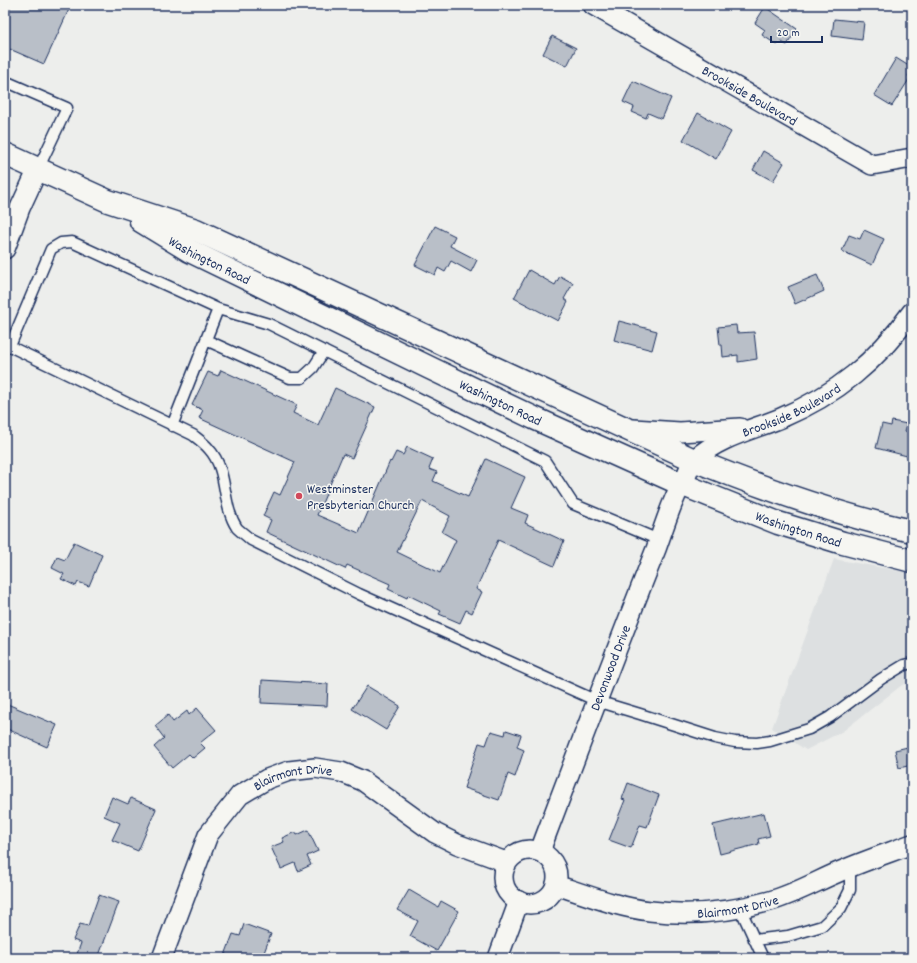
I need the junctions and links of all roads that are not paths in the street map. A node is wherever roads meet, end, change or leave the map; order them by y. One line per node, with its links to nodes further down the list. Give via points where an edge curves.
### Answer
1 (593, 5): 4 (street, Brookside Boulevard, via 872,165)
2 (5, 81): 5 (lane, via 67,108)
3 (5, 154): 5 (main road, Washington Road)
4 (912, 158)
5 (38, 169): 6 (main road, Washington Road); 7 (street)
6 (108, 201): 14 (main road, Washington Road, via 196,230); 17 (main road, Washington Road, via 198,255 534,418)
7 (5, 249)
8 (218, 309): 10 (lane); 11 (lane, via 72,242 61,243 50,249); 12 (lane, via 269,324)
9 (912, 312): 15 (street, Brookside Boulevard, via 881,352 842,385 801,410)
10 (206, 340): 12 (lane, via 290,378 302,378 313,368); 13 (lane)
11 (8, 345): 13 (lane)
12 (324, 351): 19 (lane, via 545,461 573,504)
13 (172, 426): 22 (lane, via 193,435 209,449 223,477 229,511 238,528 251,540 359,594)
14 (622, 427): 15 (street, via 680,432); 16 (main road, Washington Road)
15 (757, 427): 16 (street, Brookside Boulevard, via 723,441)
16 (694, 460): 17 (street, Devonwood Drive); 18 (main road, Washington Road, via 828,509)
17 (681, 484): 19 (street, Devonwood Drive); 20 (main road, Washington Road, via 778,523)
18 (912, 531)
19 (659, 540): 22 (street, Devonwood Drive)
20 (912, 561)
21 (912, 663): 22 (lane, via 881,679 830,717 809,729 757,743 715,738)
22 (597, 701): 24 (street, Devonwood Drive)
23 (912, 844): 26 (street, Blairmont Drive)
24 (541, 852): 25 (street, via 518,852); 27 (street, via 553,862 556,869)
25 (506, 862): 28 (street, via 503,880 511,896); 31 (street, Blairmont Drive, via 457,844 435,832 363,781 341,772 315,768 289,771 267,779 240,795 208,835)
26 (850, 867): 29 (street, Blairmont Drive, via 771,900); 30 (lane, via 850,890 841,908 822,926 788,936)
27 (556, 885): 28 (street, via 545,900 528,904); 29 (street, Blairmont Drive, via 621,906 649,911 710,912)
28 (519, 902): 32 (street)
29 (740, 908): 30 (lane)
30 (754, 940): 33 (lane)
31 (162, 958)
32 (498, 958)
33 (763, 958)

